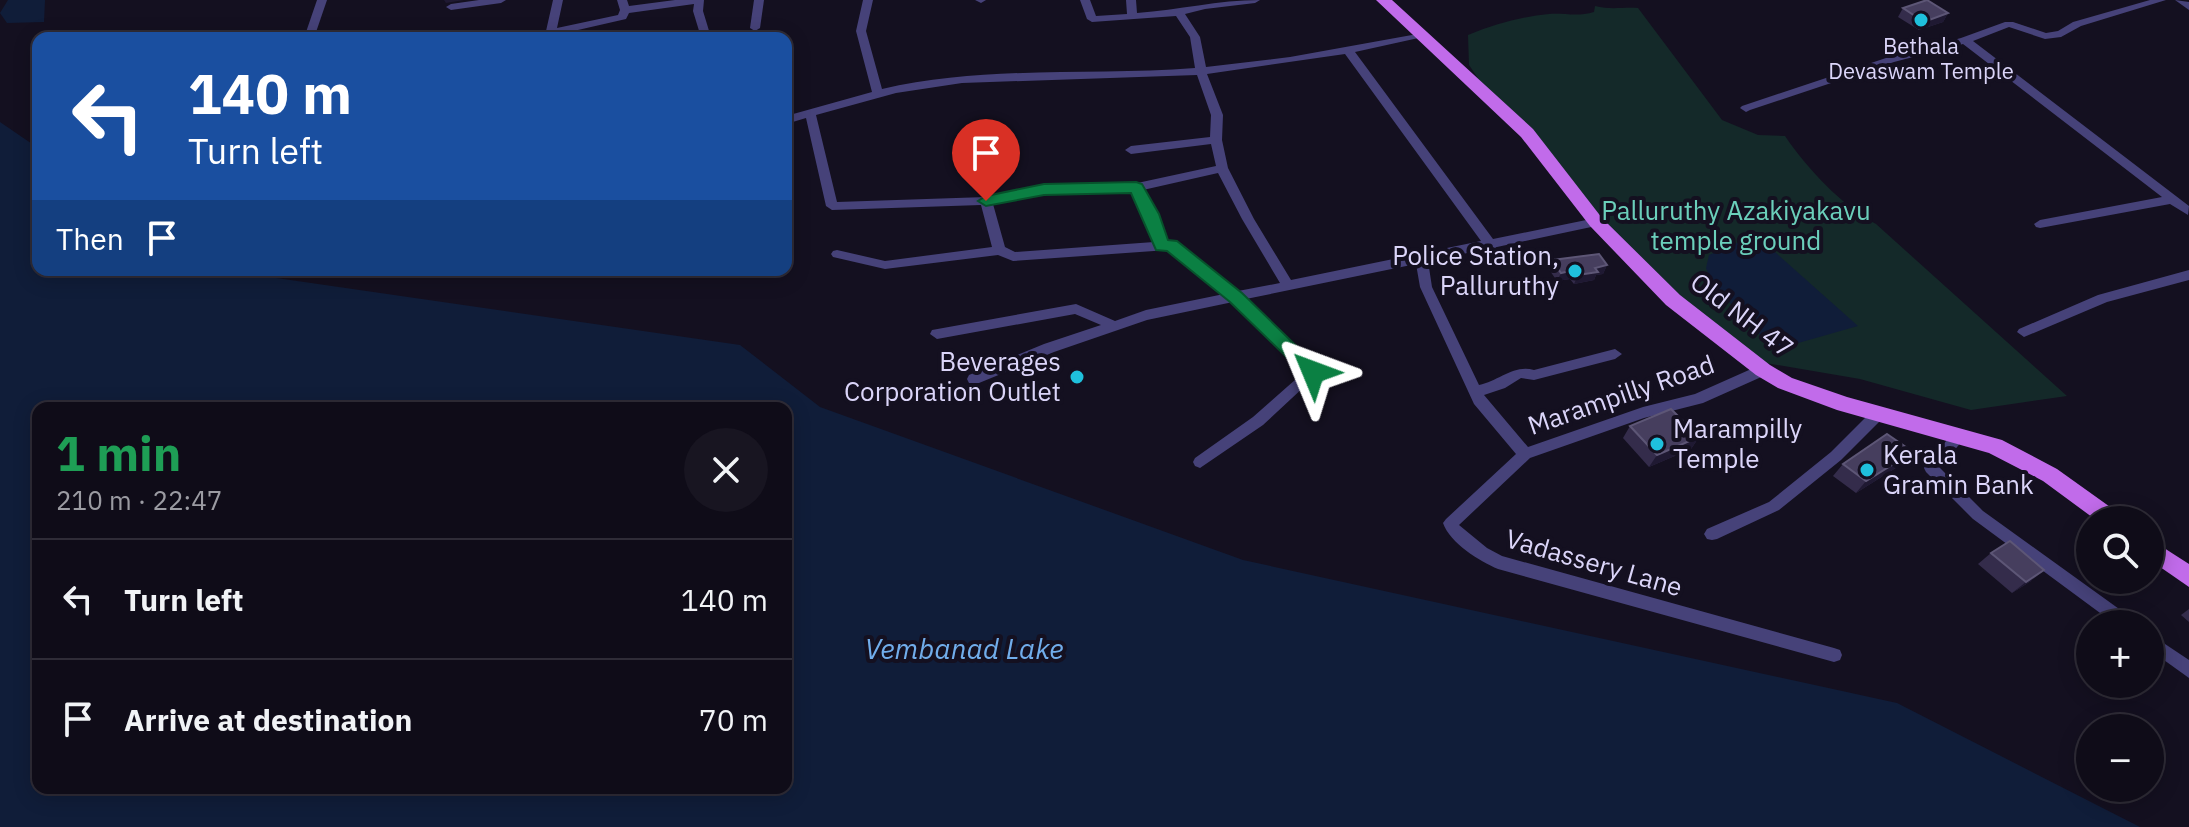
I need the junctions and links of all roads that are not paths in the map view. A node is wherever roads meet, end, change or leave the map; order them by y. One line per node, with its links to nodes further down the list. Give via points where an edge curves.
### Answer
1 (322, 0): 19 (street)
2 (501, 0): 14 (street)
3 (559, 0): 20 (street)
4 (698, 0): 13 (street); 22 (street)
5 (759, 0): 18 (street)
6 (868, 0): 27 (street, via 861,31)
7 (1085, 0): 17 (street, via 1092,19)
8 (1131, 0): 17 (street)
9 (1255, 0): 16 (street, via 1190,7)
10 (1383, 0): 23 (main road, Old NH 47)
11 (2161, 0): 24 (street, via 2077,24 2061,34 2045,36 2009,24)
12 (2180, 0): 15 (street)
13 (624, 5): 21 (street, via 622,17)
14 (451, 7)
15 (2189, 7)
16 (1179, 13): 17 (street); 26 (street, via 1195,37)
17 (1132, 16)
18 (755, 28)
19 (311, 32)
20 (551, 32)
21 (568, 32)
22 (704, 32)
23 (1419, 35): 25 (street); 38 (main road, Old NH 47, via 1527,133)
24 (1965, 40): 28 (street); 35 (street)
25 (1349, 51): 26 (street); 41 (street)
26 (1201, 71): 27 (street, via 1017,76); 31 (street, via 1217,115)
27 (878, 93): 29 (street)
28 (1746, 108)
29 (810, 113): 30 (street); 36 (street, via 832,206)
30 (792, 118)
31 (1216, 140): 32 (street); 33 (street)
32 (1131, 150)
33 (1222, 168): 34 (street); 46 (street)
34 (1136, 187): 36 (street, via 1044,189); 40 (street)
35 (2173, 199): 37 (street); 39 (street)
36 (986, 201): 42 (street)
37 (2189, 212)
38 (1596, 222): 41 (street); 52 (main road, Old NH 47, via 1673,300)
39 (2040, 224)
40 (1162, 246): 42 (street, via 1013,257); 47 (street, via 1171,245)
41 (1491, 246): 44 (street)
42 (999, 250): 43 (street, via 885,265)
43 (837, 254)
44 (1421, 258): 46 (street); 54 (street, Marampilly Road, via 1426,287)
45 (2189, 275): 49 (street, via 2103,298)
46 (1288, 286): 47 (street)
47 (1236, 297): 48 (street); 58 (street, via 1313,372 1258,421)
48 (1112, 325): 50 (street, via 1076,309); 53 (street)
49 (2024, 332)
50 (937, 334)
51 (1615, 354): 54 (street, via 1534,375 1509,376)
52 (1763, 370): 55 (main road, Old NH 47, via 1785,383); 57 (street, Marampilly Road, via 1698,399)
53 (974, 379)
54 (1475, 392): 57 (street, Marampilly Road)
55 (1878, 414): 56 (main road, Old NH 47); 60 (street, via 1774,506)
56 (1959, 436): 59 (main road, Old NH 47, via 1995,446 2050,475); 63 (street, via 1931,468 1978,515)
57 (1525, 454): 65 (street, Vadassery Lane, via 1451,523 1482,553 1498,562)
58 (1200, 462)
59 (2093, 506)
60 (1712, 534)
61 (2164, 558): 62 (main road)
62 (2189, 577)
63 (2108, 610)
64 (2164, 651): 66 (street)
65 (1834, 655)
66 (2189, 670)

